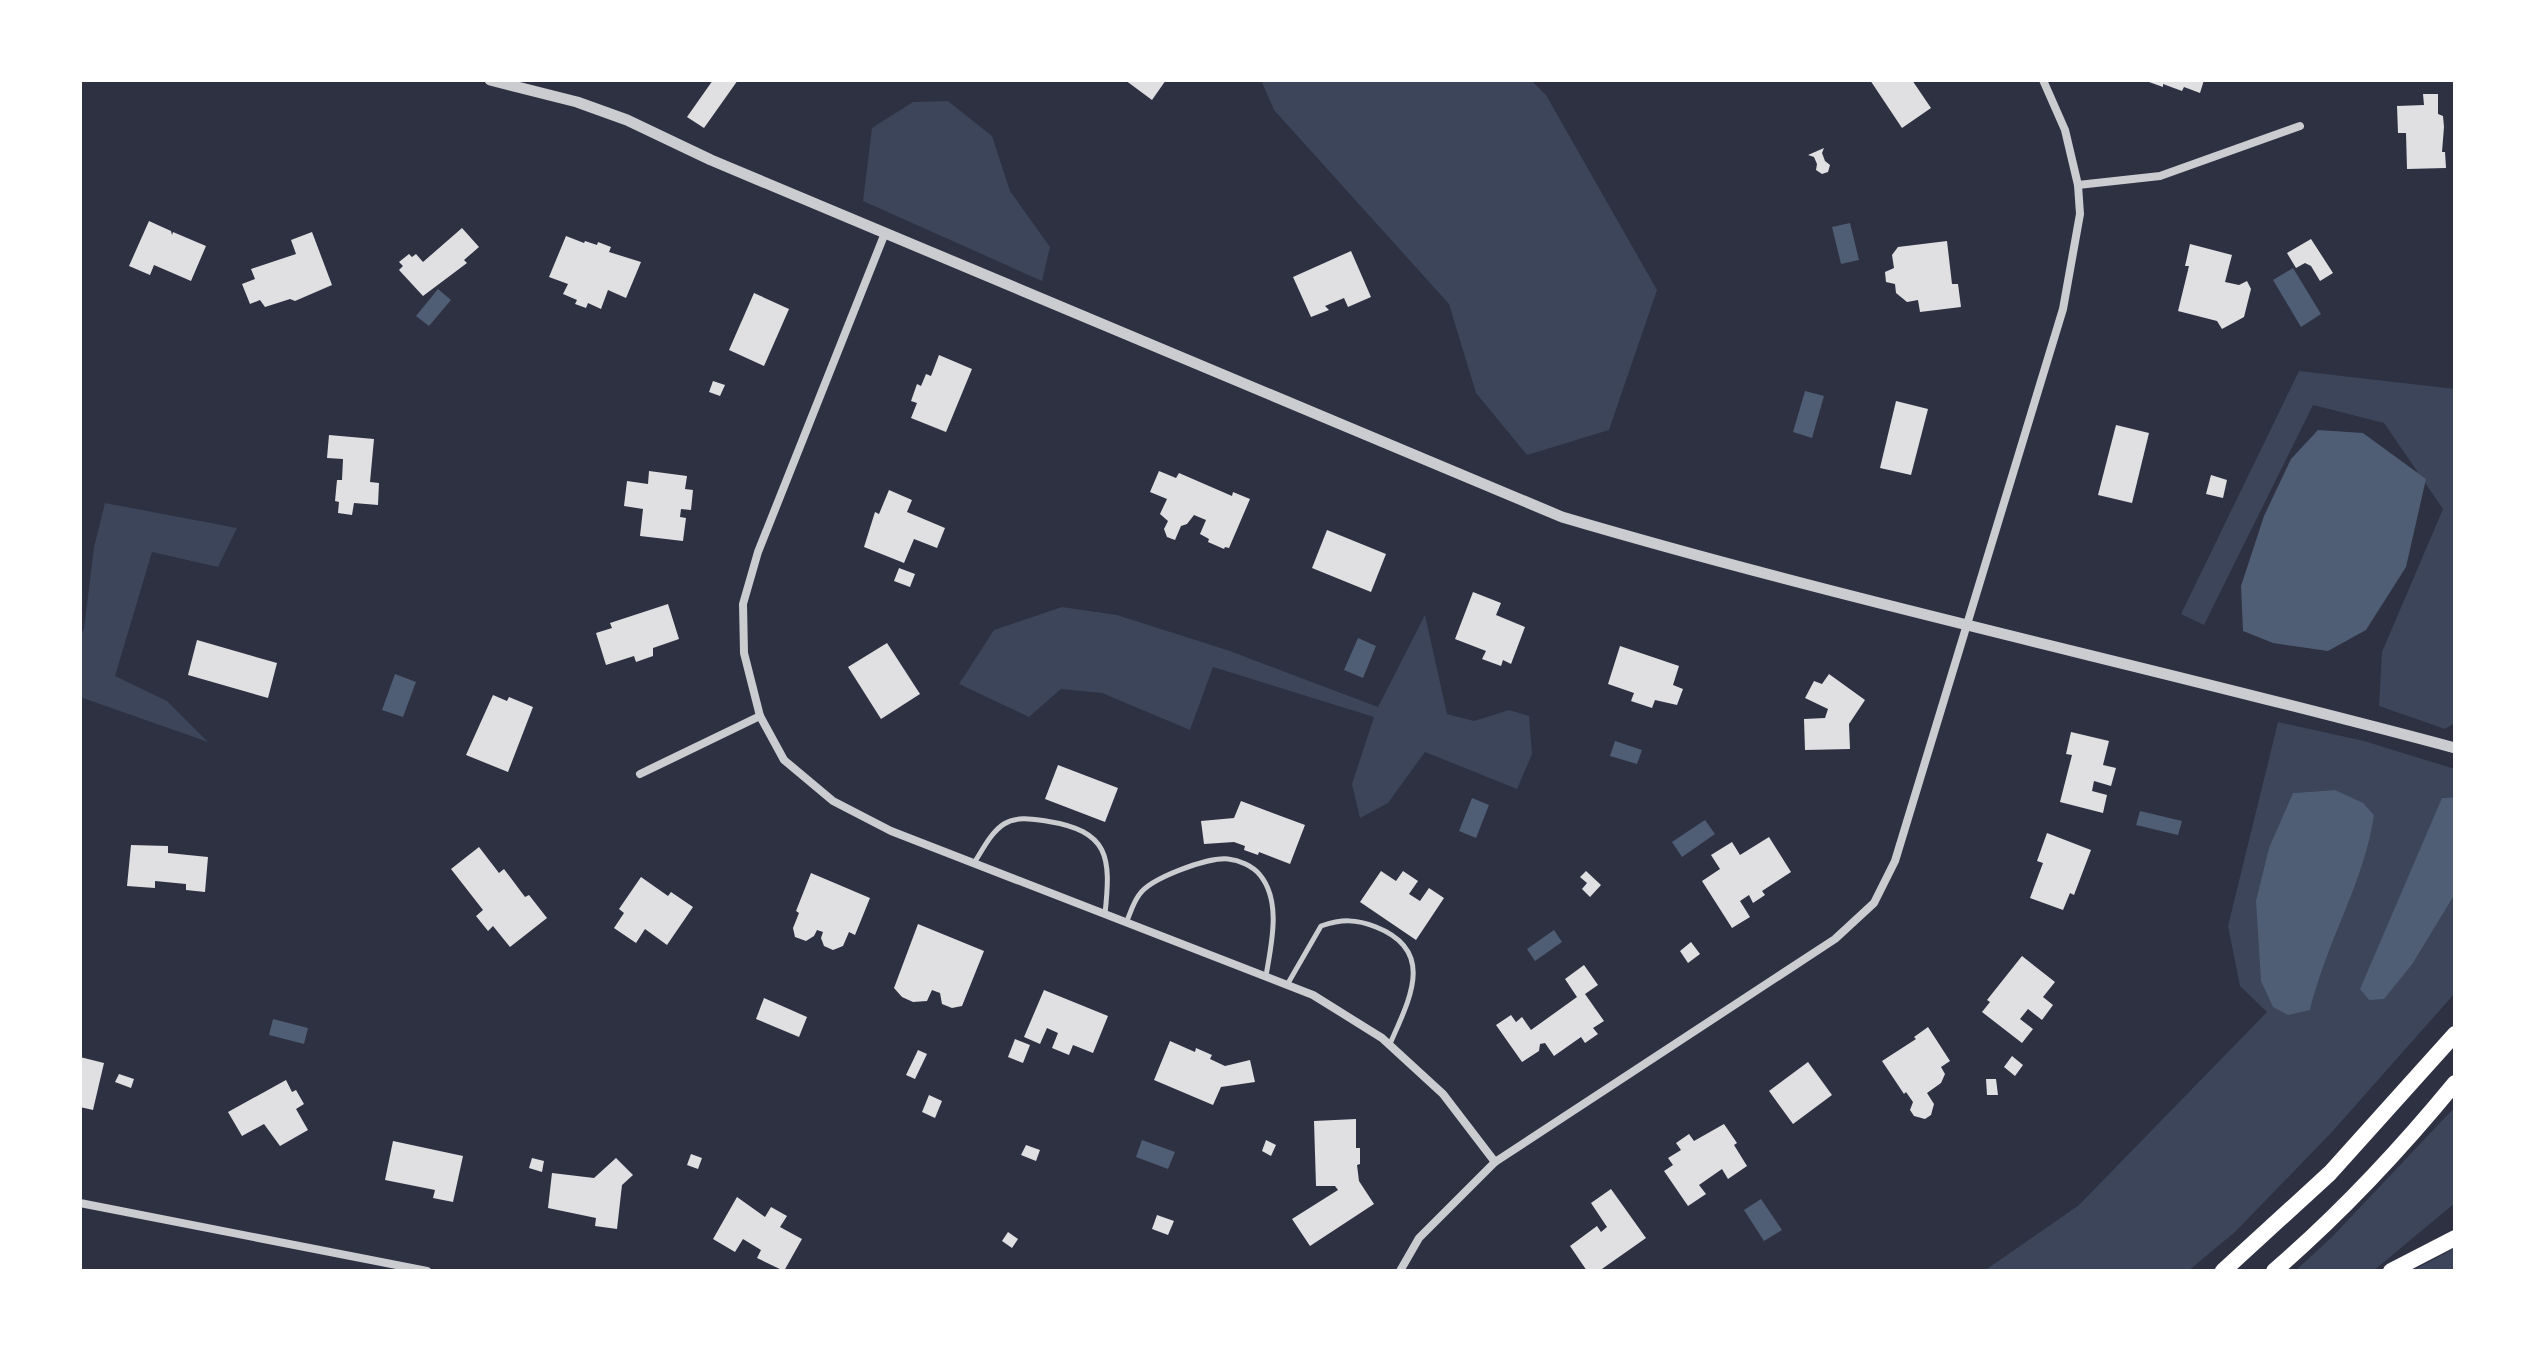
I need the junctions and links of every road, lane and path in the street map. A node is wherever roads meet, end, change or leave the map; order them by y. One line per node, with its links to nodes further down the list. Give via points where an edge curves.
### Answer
1 (490, 80): 5 (street, via 627,120)
2 (2043, 80): 4 (street, via 2065,130)
3 (2300, 126): 4 (street, via 2160,176)
4 (2078, 185): 6 (street, via 2080,214 2063,309)
5 (885, 233): 6 (street, via 1562,517); 7 (street, via 758,552 743,604 744,653)
6 (1967, 625): 8 (street); 18 (street, via 1895,861 1874,903 1835,939)
7 (760, 716): 9 (street); 10 (street, via 784,760 833,801 891,831)
8 (2455, 748)
9 (640, 774)
10 (974, 863): 11 (street); 11 (lane, via 1004,824 1024,818 1086,831 1100,844 1109,876)
11 (1105, 915): 12 (street)
12 (1126, 923): 13 (street); 13 (lane, via 1139,893 1159,878 1227,859 1252,866 1270,897 1274,928)
13 (1266, 977): 14 (street)
14 (1287, 985): 16 (street, via 1313,995); 16 (lane, via 1321,926 1362,921 1389,932 1407,948 1413,983)
15 (2455, 1034): 23 (highway, via 2330,1173)
16 (1389, 1045): 18 (street, via 1443,1094)
17 (2455, 1083): 24 (highway, via 2313,1237)
18 (1495, 1162): 22 (street, via 1419,1238)
19 (80, 1203): 21 (street)
20 (2455, 1238): 25 (highway)
21 (427, 1271)
22 (1400, 1271)
23 (2223, 1271)
24 (2274, 1271)
25 (2391, 1271)

